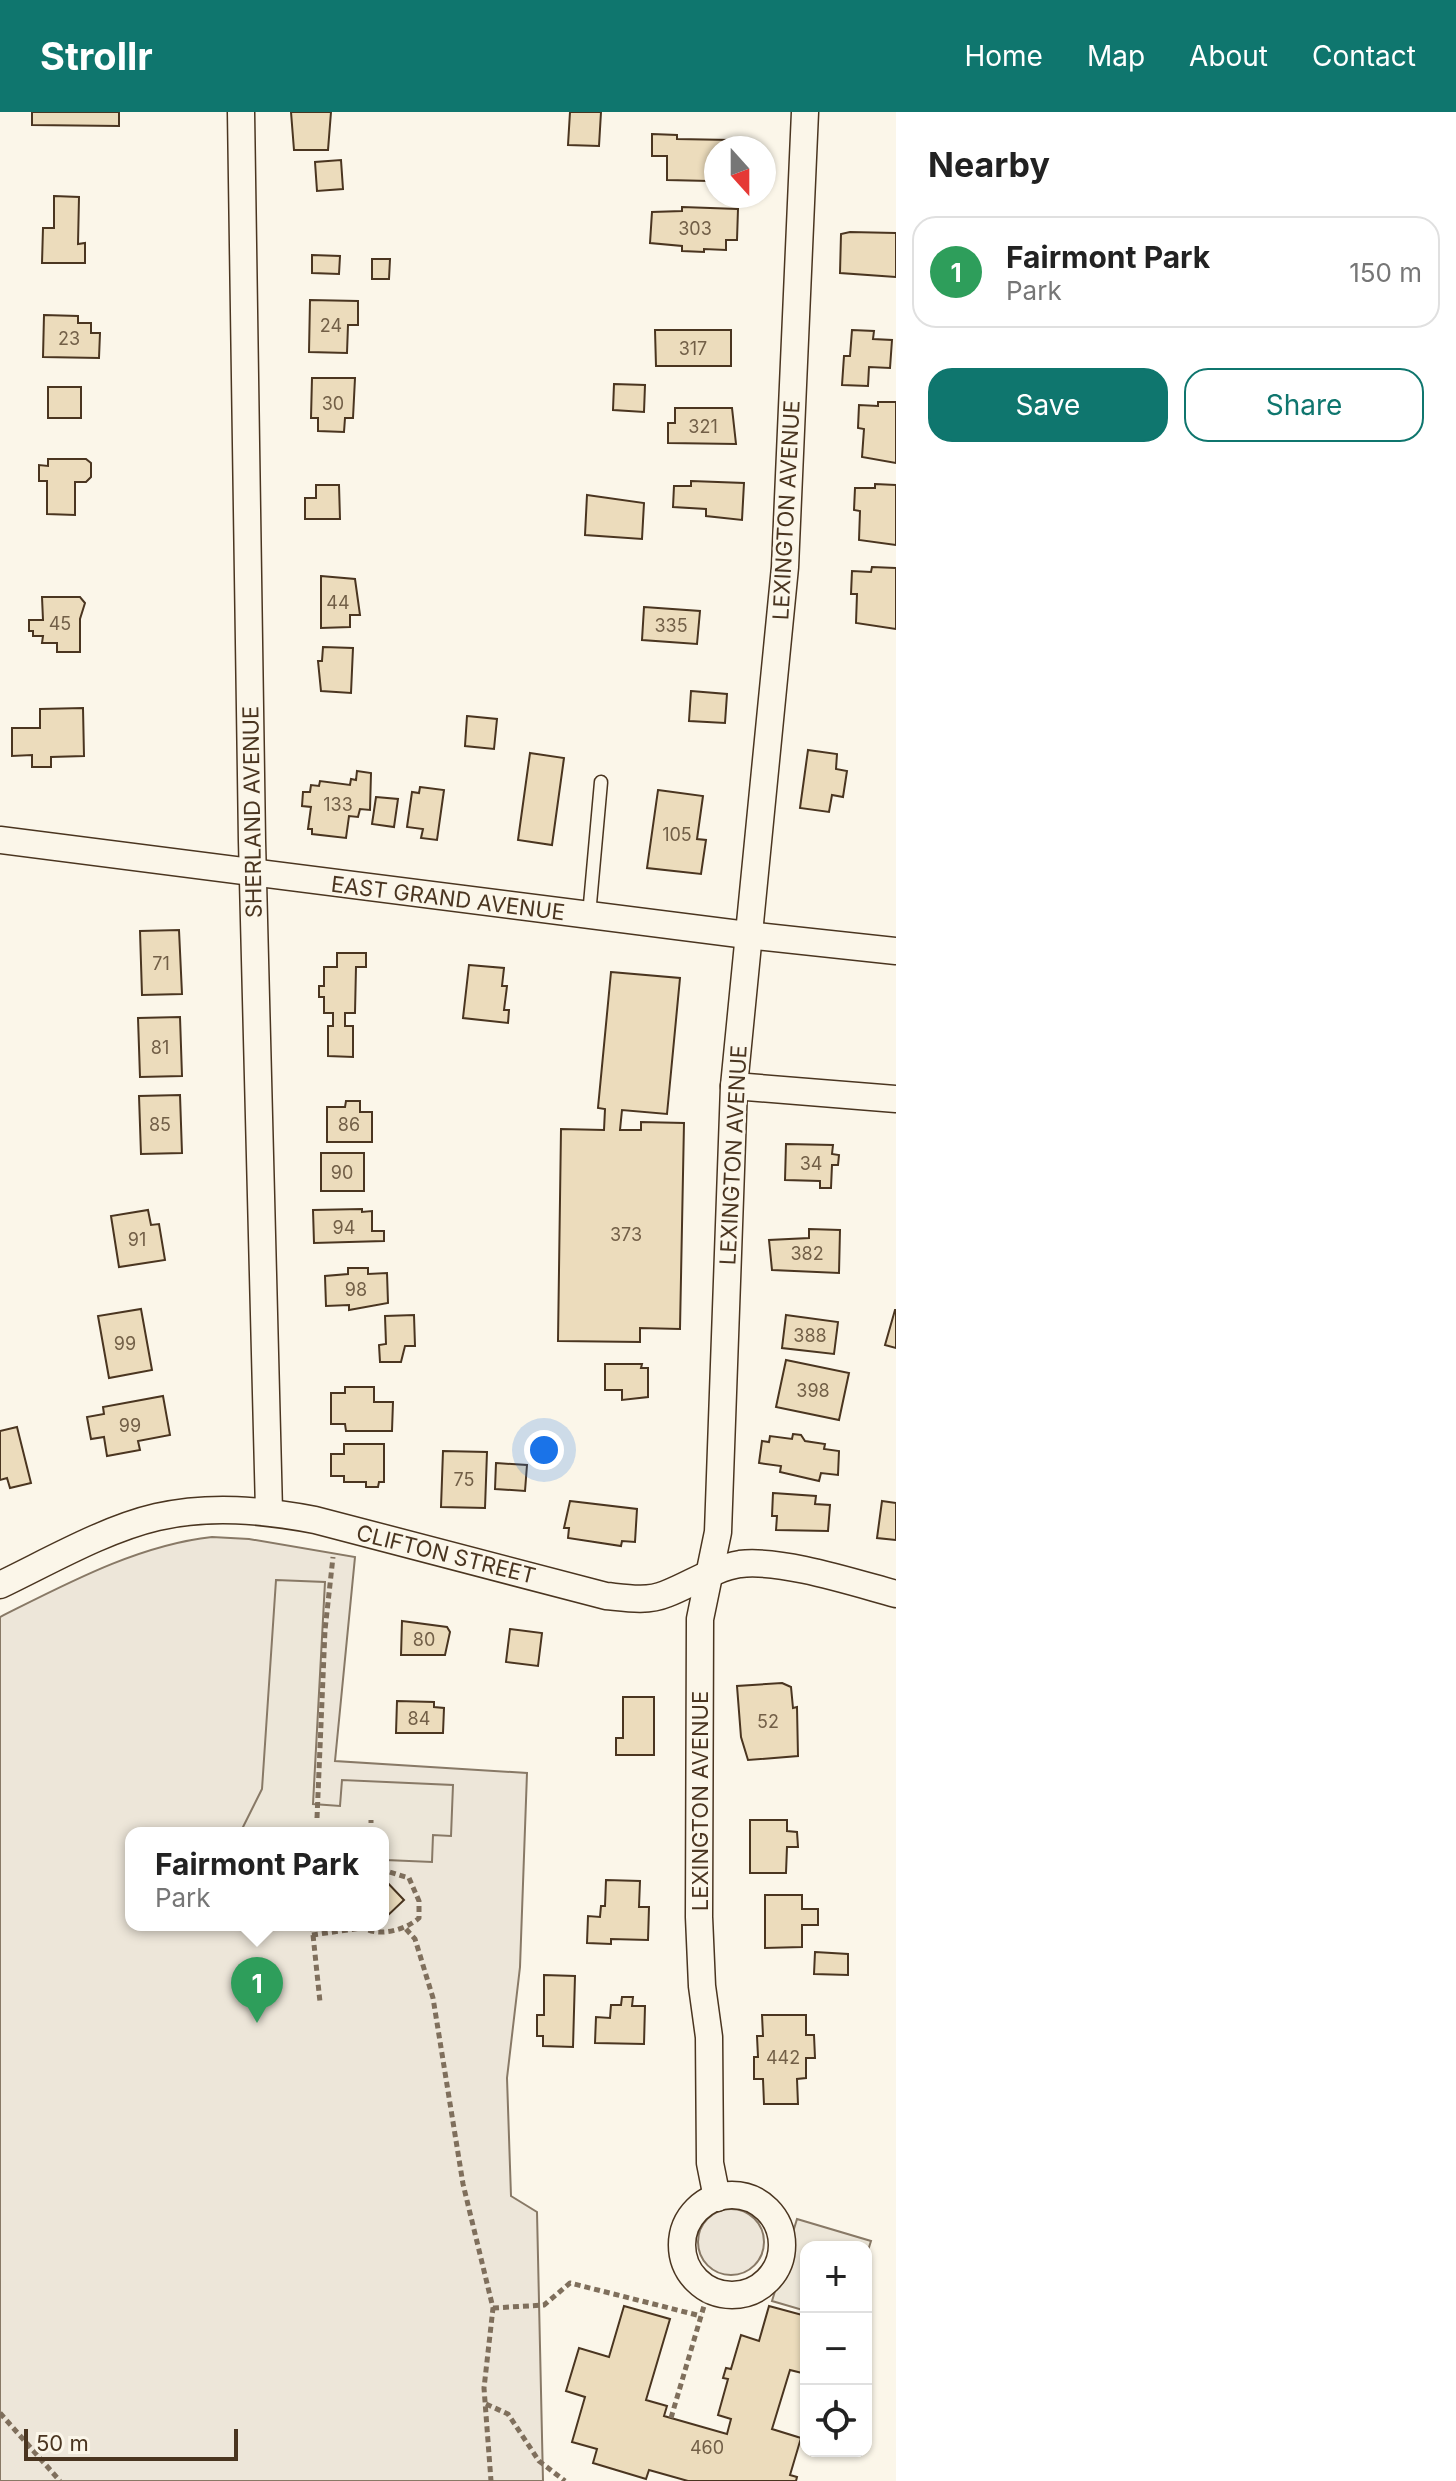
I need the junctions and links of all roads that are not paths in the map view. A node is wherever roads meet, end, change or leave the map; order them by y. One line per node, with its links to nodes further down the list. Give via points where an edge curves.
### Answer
1 (241, 112): 5 (street, SHERLAND AVENUE)
2 (805, 112): 7 (street, LEXINGTON AVENUE, via 785,567)
3 (601, 782): 6 (lane)
4 (0, 840): 5 (street, EAST GRAND AVENUE)
5 (253, 873): 6 (street, EAST GRAND AVENUE); 11 (street, SHERLAND AVENUE)
6 (589, 915): 7 (street, EAST GRAND AVENUE)
7 (747, 935): 8 (street, EAST GRAND AVENUE); 9 (street, LEXINGTON AVENUE)
8 (896, 951)
9 (734, 1086): 10 (street); 12 (street, LEXINGTON AVENUE, via 718,1532)
10 (896, 1099)
11 (269, 1511): 12 (street, CLIFTON STREET, via 606,1596 638,1600 665,1595); 13 (street, CLIFTON STREET, via 156,1517)
12 (706, 1576): 14 (street, CLIFTON STREET, via 754,1564); 15 (street, LEXINGTON AVENUE, via 700,1619 699,1917 709,2037 710,2163)
13 (0, 1585)
14 (896, 1594)
15 (717, 2198): 15 (street, via 689,2218 682,2252 687,2269 709,2289 747,2293 762,2285 777,2265 779,2227 760,2204 731,2195)

